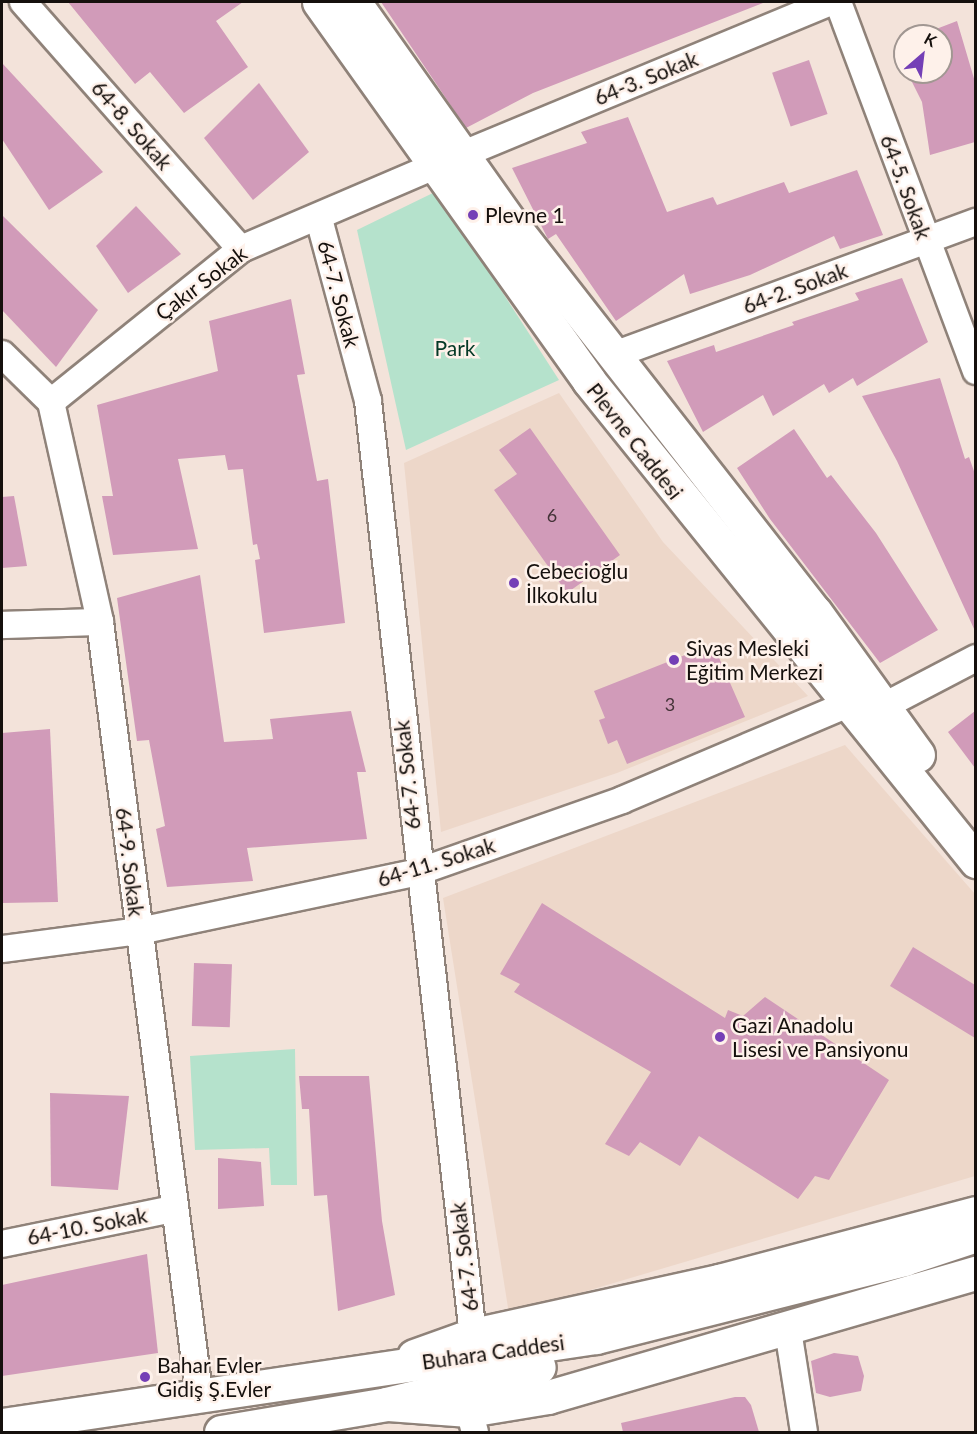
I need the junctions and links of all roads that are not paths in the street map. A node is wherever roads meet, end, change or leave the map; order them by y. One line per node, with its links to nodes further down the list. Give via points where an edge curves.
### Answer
1 (23, 2): 10 (street, 64-8. Sokak)
2 (319, 2): 6 (main road, Plevne Caddesi)
3 (354, 2): 6 (main road, Plevne Caddesi)
4 (831, 2): 6 (street, 64-3. Sokak)
5 (838, 2): 9 (street, 64-5. Sokak)
6 (448, 160): 7 (street, Çakır Sokak); 12 (main road, Plevne Caddesi); 18 (main road, Plevne Caddesi, via 631,435)
7 (319, 219): 10 (street, Çakır Sokak); 21 (street, 64-7. Sokak, via 368,402)
8 (975, 222): 9 (street, 64-2. Sokak)
9 (926, 239): 12 (street, 64-2. Sokak); 13 (street, 64-5. Sokak)
10 (241, 249): 14 (street, Çakır Sokak)
11 (2, 354): 14 (street)
12 (614, 355): 18 (main road, Plevne Caddesi)
13 (975, 371)
14 (51, 402): 15 (street, 64-9. Sokak)
15 (100, 622): 16 (street); 22 (street, 64-9. Sokak)
16 (2, 625)
17 (975, 658): 18 (street, 64-11. Sokak)
18 (865, 709): 19 (main road, Plevne Caddesi); 20 (main road, Plevne Caddesi); 21 (street, 64-11. Sokak)
19 (975, 827)
20 (975, 861)
21 (418, 872): 22 (street, 64-11. Sokak); 31 (street, 64-7. Sokak)
22 (139, 931): 23 (street, 64-11. Sokak); 24 (street, 64-9. Sokak)
23 (2, 949)
24 (173, 1209): 27 (street, 64-10. Sokak); 33 (street, 64-9. Sokak)
25 (975, 1213): 31 (main road, via 740,1276)
26 (975, 1235): 32 (main road, Buhara Caddesi, via 903,1259 596,1337 477,1357)
27 (2, 1244)
28 (975, 1249): 34 (main road, Buhara Caddesi, via 906,1273 595,1355)
29 (975, 1273): 30 (main road)
30 (788, 1330): 35 (main road); 38 (street)
31 (473, 1335): 32 (main road)
32 (388, 1365): 33 (main road, Buhara Caddesi)
33 (199, 1393): 36 (main road, Buhara Caddesi)
34 (386, 1404): 35 (main road); 37 (main road, Buhara Caddesi)
35 (472, 1421)
36 (2, 1425)
37 (221, 1432)
38 (804, 1432)

